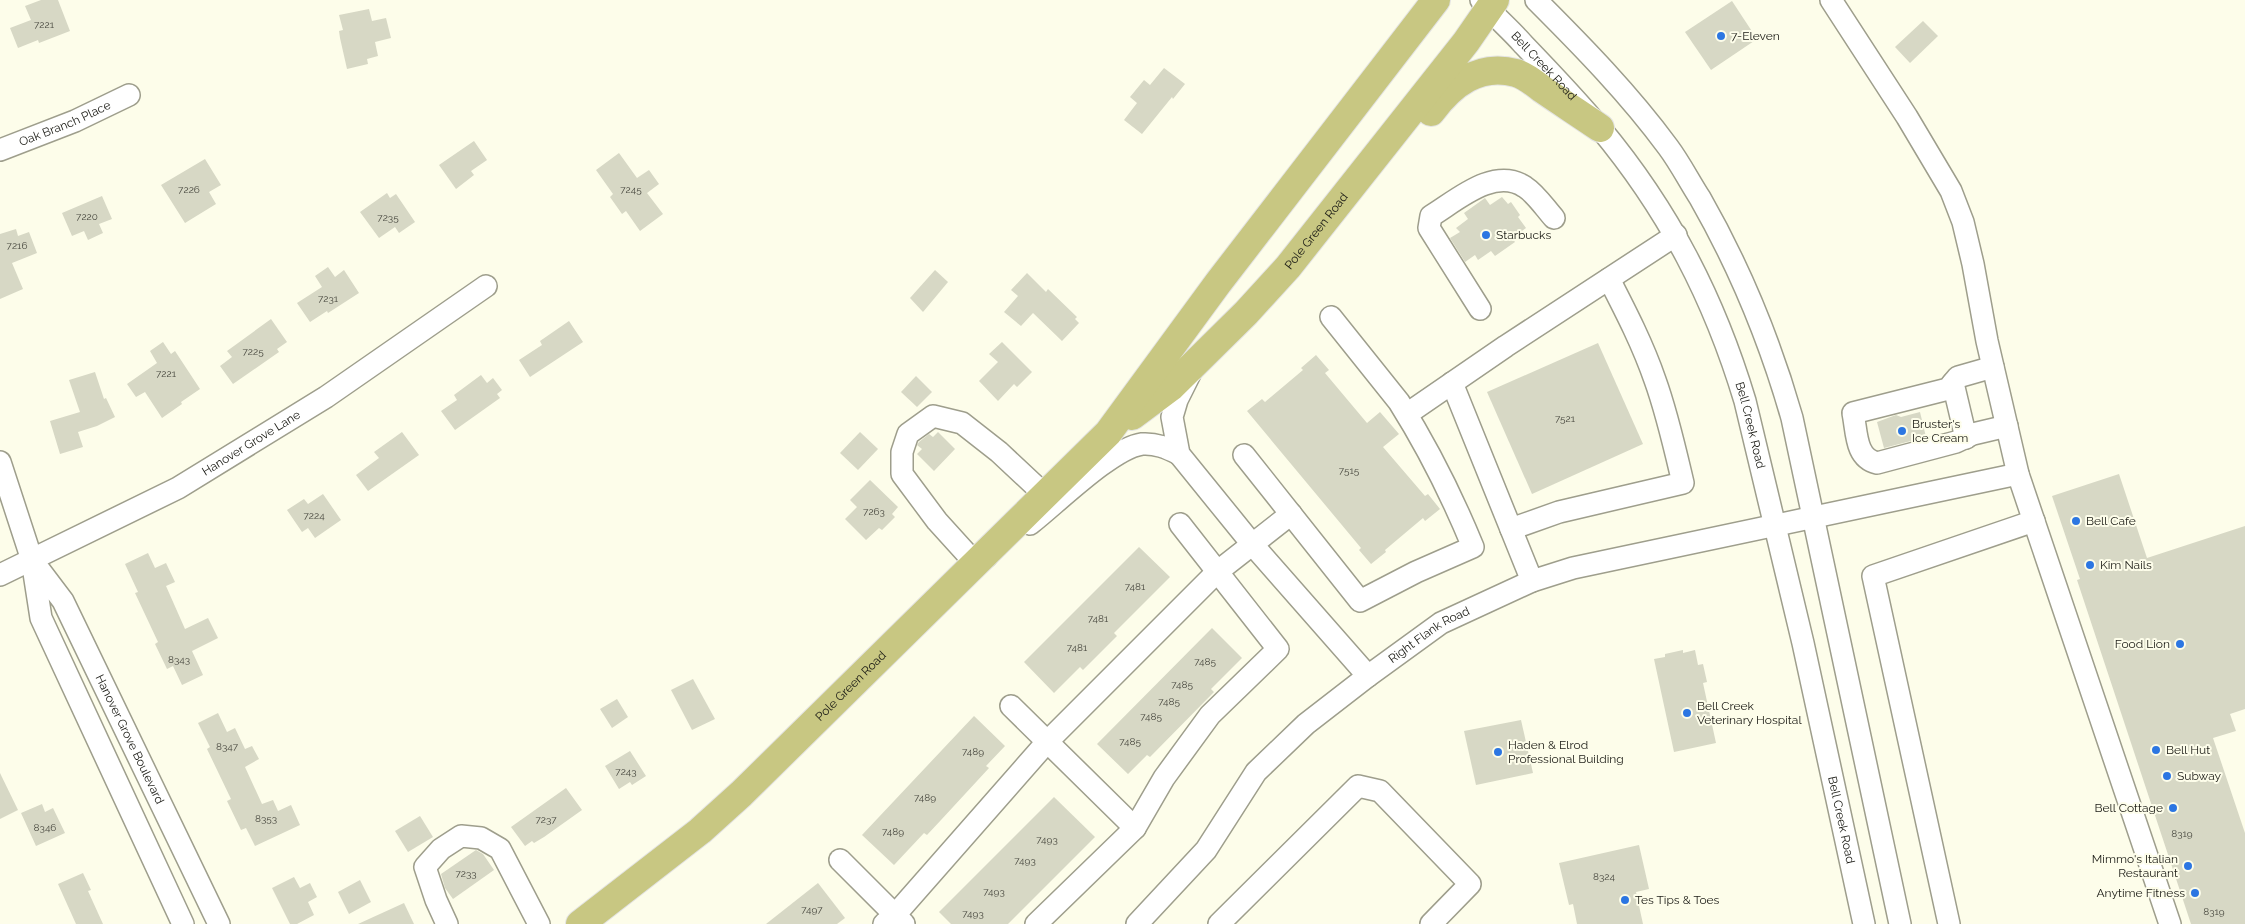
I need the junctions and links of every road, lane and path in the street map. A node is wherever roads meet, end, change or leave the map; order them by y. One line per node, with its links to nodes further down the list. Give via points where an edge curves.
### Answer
1 (1436, 0): 21 (main road, Pole Green Road, via 1218,283)
2 (1536, 0): 29 (street, via 1639,110 1669,148 1719,231 1750,296 1773,356 1792,418)
3 (1831, 0): 16 (street, via 1951,191 1963,222)
4 (1489, 3): 6 (street, Bell Creek Road); 10 (main road, Pole Green Road, via 1466,42)
5 (129, 95): 7 (street, Oak Branch Place)
6 (1600, 128): 9 (street, Bell Creek Road, via 1638,177); 10 (main road, via 1518,73 1487,72 1470,76 1454,86 1438,103 1367,193)
7 (0, 150)
8 (1554, 218): 13 (street, via 1524,186 1509,181 1498,181 1476,189 1431,216 1429,228)
9 (1676, 235): 11 (street); 32 (street, Bell Creek Road, via 1709,300 1735,366)
10 (1288, 266): 15 (main road, Pole Green Road)
11 (1609, 279): 17 (street); 33 (street, via 1632,322 1656,380 1683,483 1559,512)
12 (486, 286): 35 (street, Hanover Grove Lane, via 262,438 178,488)
13 (1480, 309)
14 (1331, 317): 19 (street)
15 (1195, 363): 21 (main road, Pole Green Road, via 1171,387); 23 (street, via 1172,417)
16 (1993, 367): 18 (street, via 1958,377); 20 (street)
17 (1452, 383): 19 (street); 33 (street)
18 (1953, 383): 22 (street); 22 (street, via 1948,389 1853,413 1861,453 1877,463)
19 (1407, 414): 28 (street, via 1450,493 1473,547 1360,601)
20 (2007, 426): 22 (street); 26 (street)
21 (1108, 433): 27 (main road, Pole Green Road)
22 (1966, 438)
23 (1179, 454): 34 (street); 36 (street, via 1154,444 1125,450 1092,472 1051,508)
24 (1244, 455): 28 (street)
25 (0, 462): 35 (street, Hanover Grove Boulevard)
26 (2018, 474): 29 (street, Right Flank Road); 30 (street)
27 (1046, 496): 36 (main road, Pole Green Road); 36 (street, via 962,423 933,416 908,434 902,452 902,474 937,521)
28 (1291, 514): 34 (street)
29 (1812, 517): 32 (street, Right Flank Road); 56 (street)
30 (2034, 521): 57 (street, via 1873,576); 58 (street)
31 (1180, 524): 37 (street)
32 (1774, 525): 39 (street, Right Flank Road, via 1573,568); 55 (street, Bell Creek Road)
33 (1511, 529): 39 (street)
34 (1252, 544): 37 (street); 40 (street)
35 (32, 560): 38 (street, Hanover Grove Lane); 46 (street, Hanover Grove Boulevard, via 41,618); 47 (street, Hanover Grove Boulevard, via 63,601)
36 (976, 564): 50 (main road, Pole Green Road, via 742,794 700,831)
37 (1217, 572): 42 (street); 43 (street, via 1278,649 1210,715 1164,778)
38 (0, 575)
39 (1532, 581): 40 (street, Right Flank Road, via 1441,623)
40 (1368, 676): 52 (street, Right Flank Road, via 1306,724 1256,772 1206,850)
41 (1011, 706): 42 (street)
42 (1047, 742): 43 (street); 45 (street)
43 (1135, 828): 51 (street)
44 (840, 860): 45 (street)
45 (894, 921)
46 (183, 924)
47 (219, 924)
48 (447, 924): 49 (street, via 425,867 461,836 481,838 500,850)
49 (539, 924)
50 (580, 924)
51 (1036, 924)
52 (1137, 924)
53 (1219, 924): 54 (street, via 1358,786 1380,791 1470,884)
54 (1430, 924)
55 (1864, 924)
56 (1900, 924)
57 (1949, 924)
58 (2170, 924)

